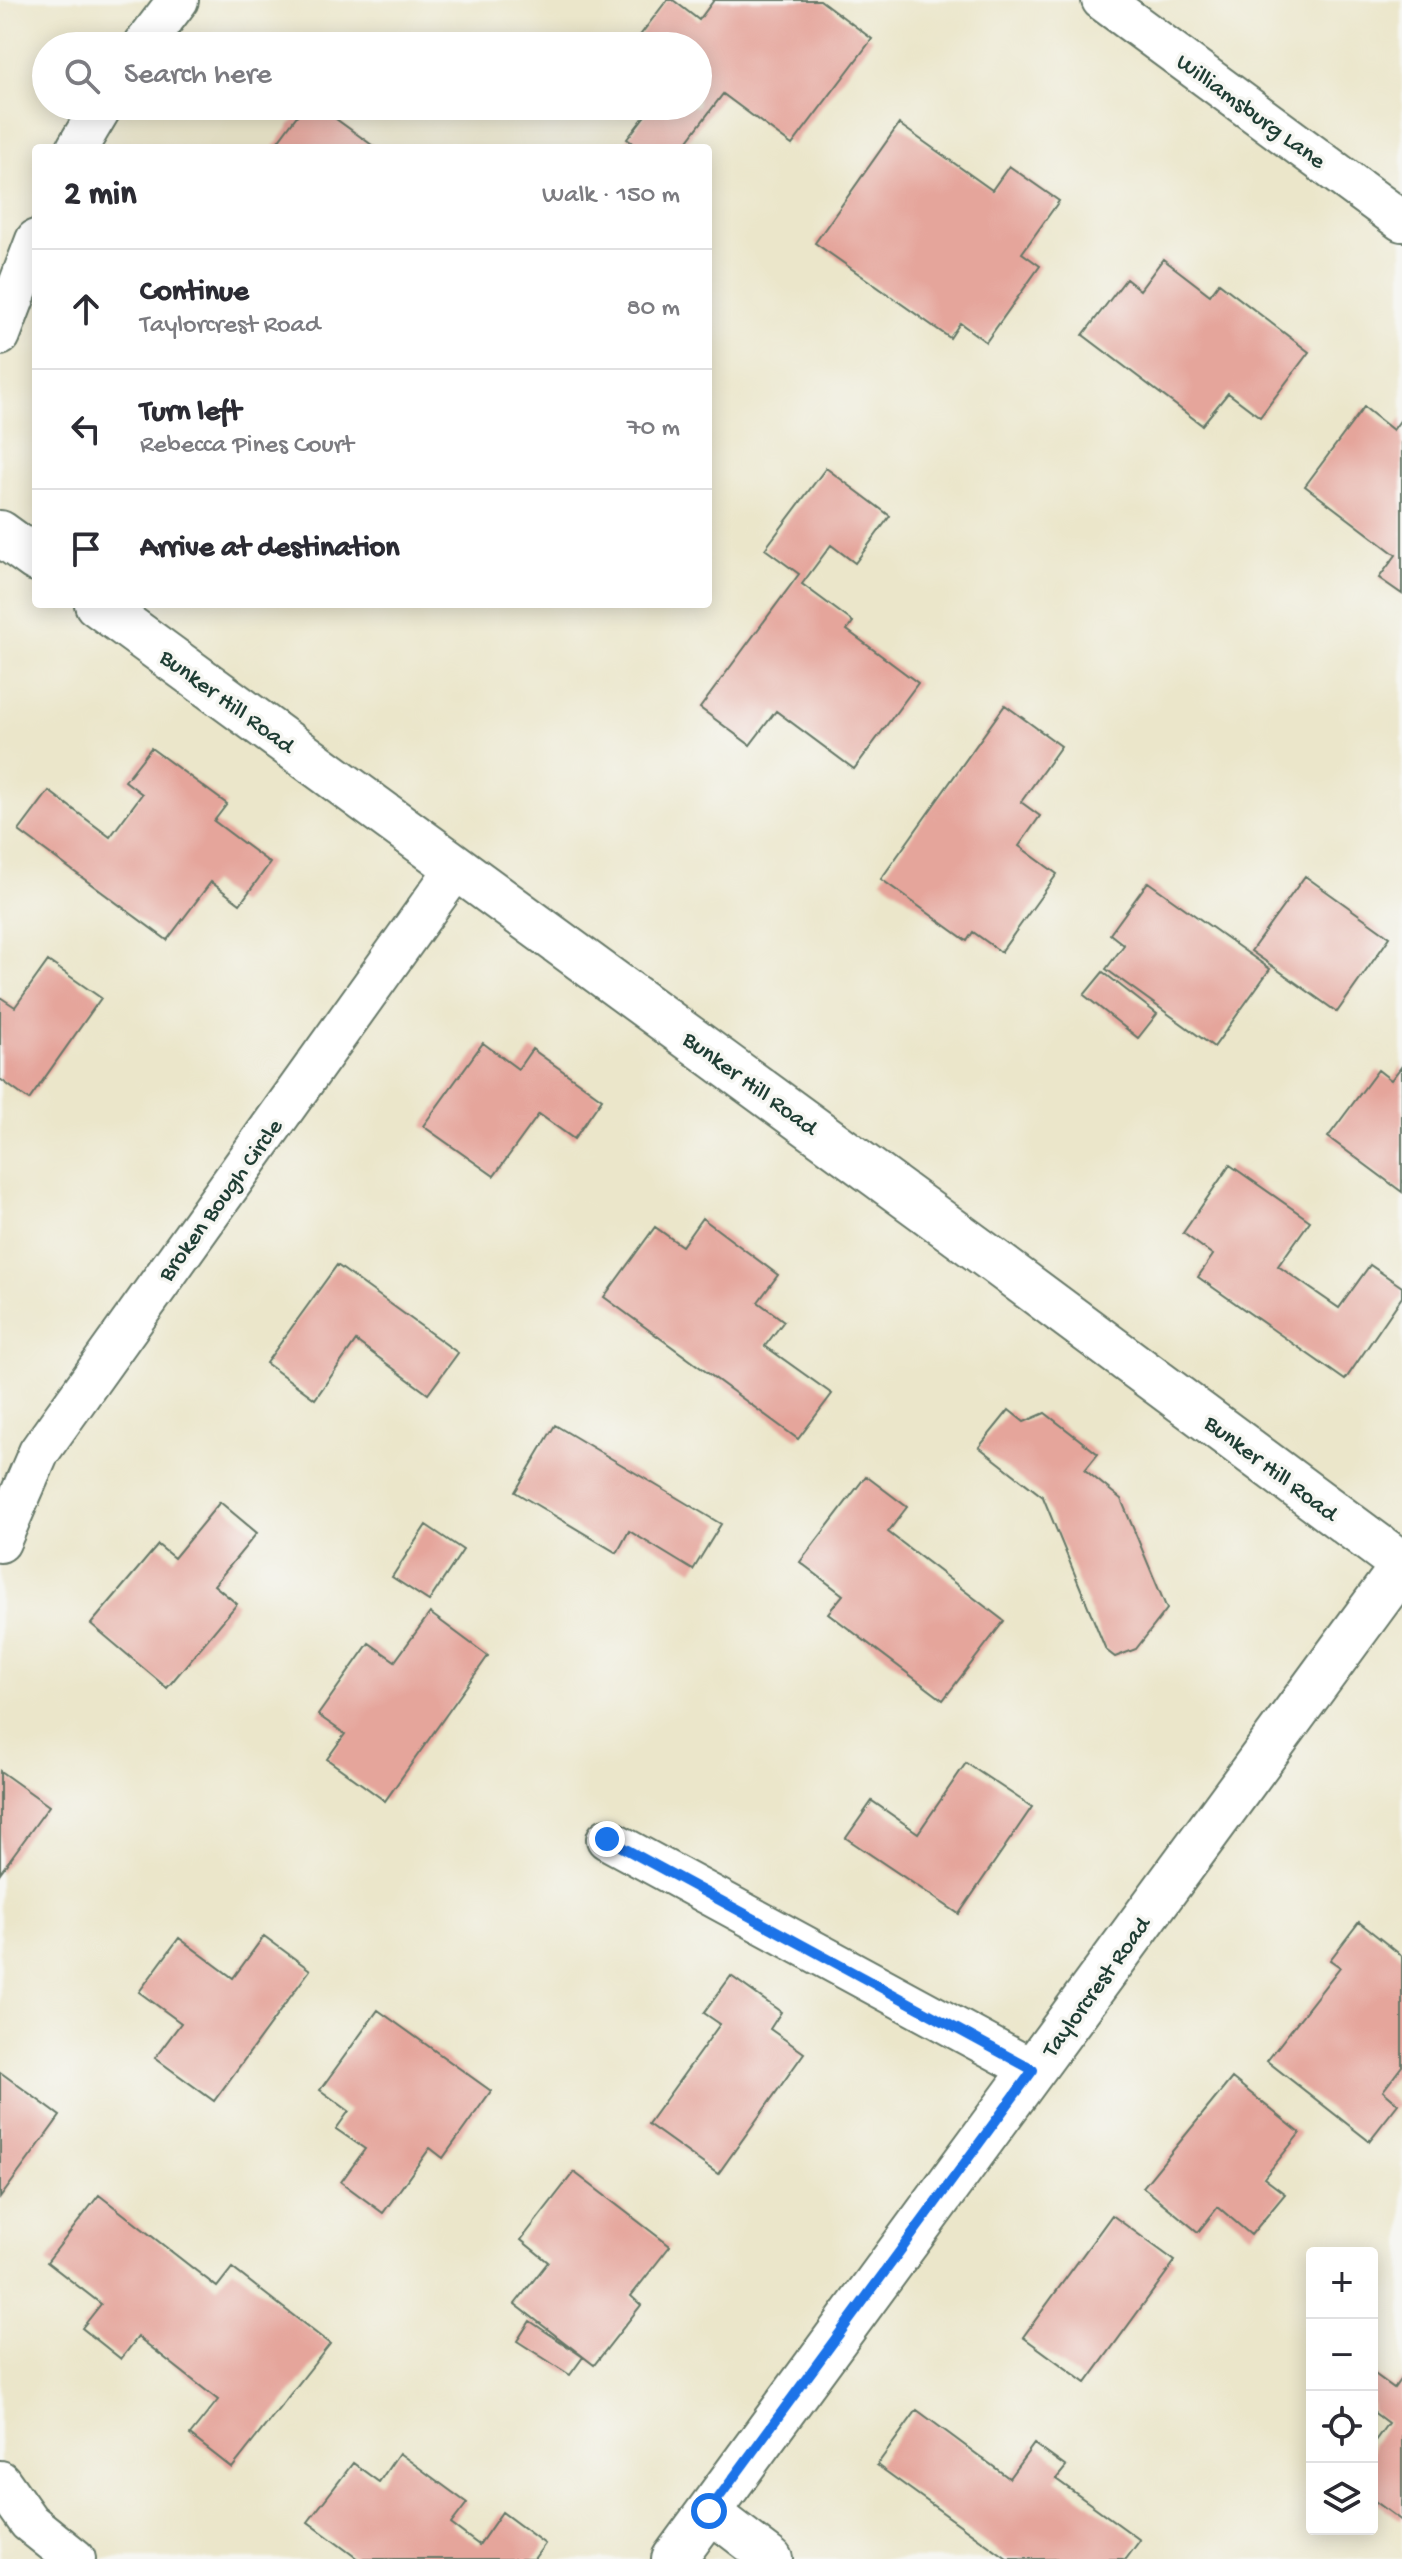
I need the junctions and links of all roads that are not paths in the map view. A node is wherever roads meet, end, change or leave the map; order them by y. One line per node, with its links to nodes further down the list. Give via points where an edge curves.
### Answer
1 (178, 0): 3 (street)
2 (1102, 0): 6 (street, Williamsburg Lane)
3 (154, 32)
4 (94, 120): 5 (street)
5 (79, 144)
6 (1402, 221)
7 (32, 251): 8 (street)
8 (0, 335)
9 (0, 533): 10 (street)
10 (32, 556)
11 (102, 608): 12 (street, Bunker Hill Road)
12 (457, 867): 13 (street, Broken Bough Circle, via 39,1452); 14 (street, Bunker Hill Road)
13 (0, 1542)
14 (1402, 1565): 16 (street, Taylorcrest Road)
15 (607, 1839): 16 (street)
16 (1033, 2070): 18 (street, Taylorcrest Road)
17 (0, 2481): 19 (street, via 29,2522)
18 (709, 2511): 20 (street, Taylorcrest Road); 21 (street)
19 (75, 2559)
20 (674, 2559)
21 (772, 2559)

